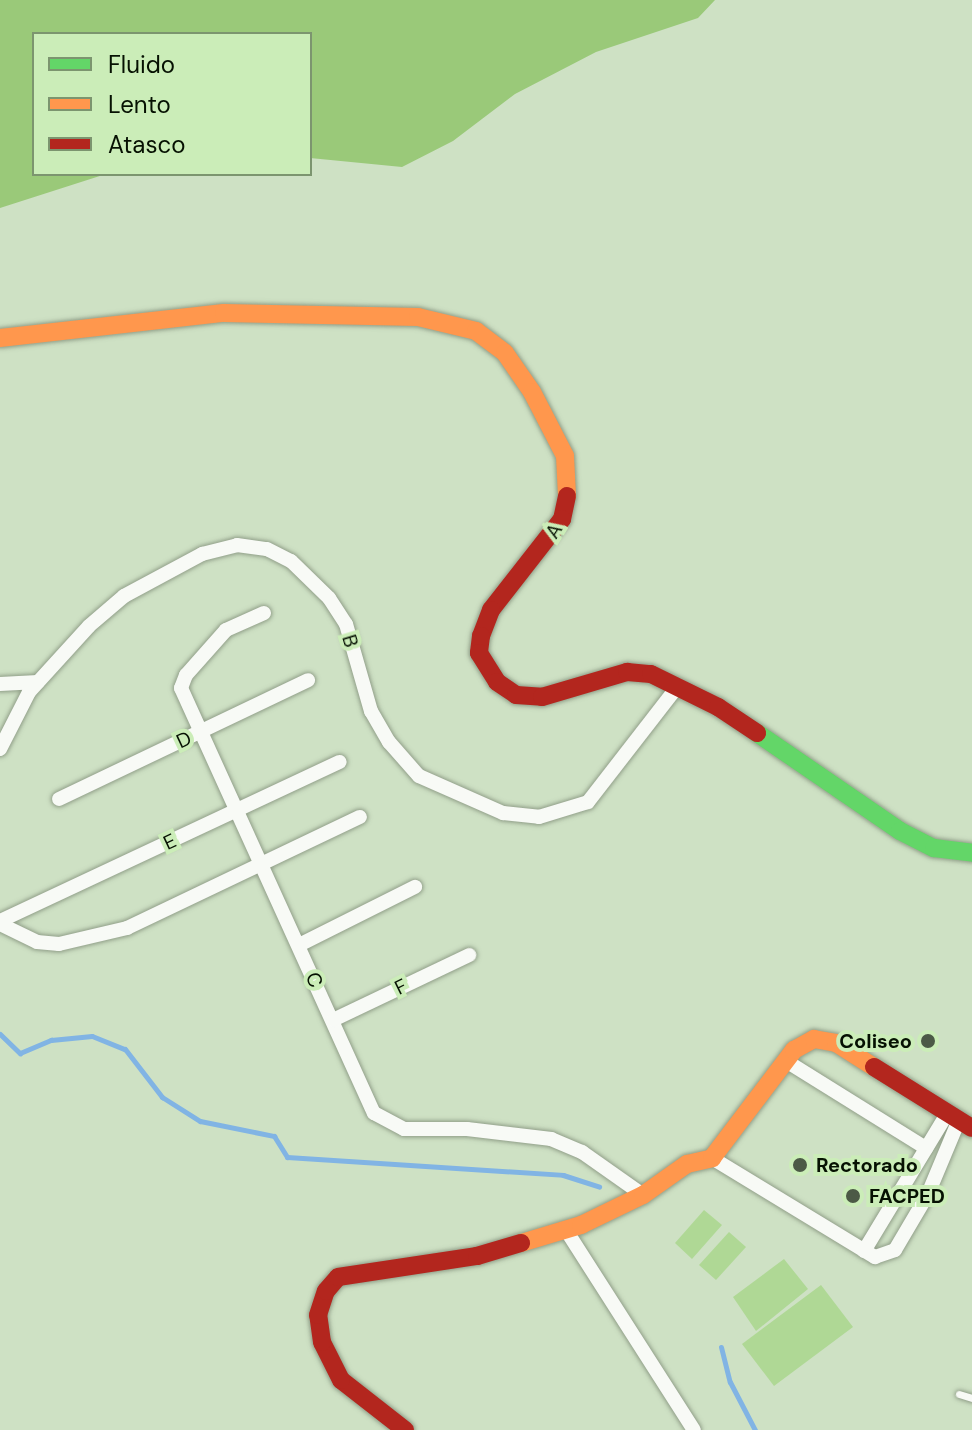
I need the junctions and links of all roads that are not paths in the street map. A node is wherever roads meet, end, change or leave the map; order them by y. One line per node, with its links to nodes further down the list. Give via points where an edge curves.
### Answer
1 (0, 338): 6 (street, A, via 224,313 418,317 476,331 505,353 532,392 565,456 568,490 562,519 550,538 491,610 481,636 484,664 516,695 542,697 627,672 651,674)
2 (264, 613): 7 (street, C, via 226,630 186,675 181,688)
3 (308, 680): 7 (street, D)
4 (38, 682): 5 (street); 6 (street, B, via 124,596 202,554 237,545 267,549 291,561 329,598 346,624 371,711 419,776 503,813 539,817 588,802); 8 (street, B)
5 (0, 684)
6 (678, 686): 13 (street, A, via 718,707 900,831 934,848)
7 (199, 733): 10 (street, D); 11 (street, C)
8 (0, 749)
9 (340, 762): 11 (street, E)
10 (59, 799)
11 (236, 811): 14 (street, C); 16 (street, E)
12 (360, 817): 14 (street)
13 (972, 853)
14 (260, 860): 16 (street, via 127,928 59,944 37,942); 17 (street, C)
15 (415, 887): 17 (street)
16 (0, 922)
17 (299, 945): 19 (street, C)
18 (469, 955): 19 (street, F)
19 (333, 1020): 26 (street, C, via 374,1113 390,1123 404,1129 467,1129 551,1139 591,1157)
20 (786, 1061): 21 (street, via 814,1039 836,1043); 22 (street); 23 (street)
21 (959, 1121): 22 (street); 25 (street)
22 (926, 1148): 24 (street)
23 (712, 1158): 26 (street, via 687,1164); 28 (street)
24 (907, 1179): 25 (street); 28 (street)
25 (928, 1194): 28 (street, via 895,1250 875,1257)
26 (643, 1195): 27 (street)
27 (566, 1230): 31 (street, via 477,1256 355,1272 338,1277 326,1291 318,1315 322,1342 341,1380); 32 (street)
28 (864, 1251)
29 (959, 1394): 30 (lane)
30 (972, 1398)
31 (405, 1430)
32 (694, 1430)

